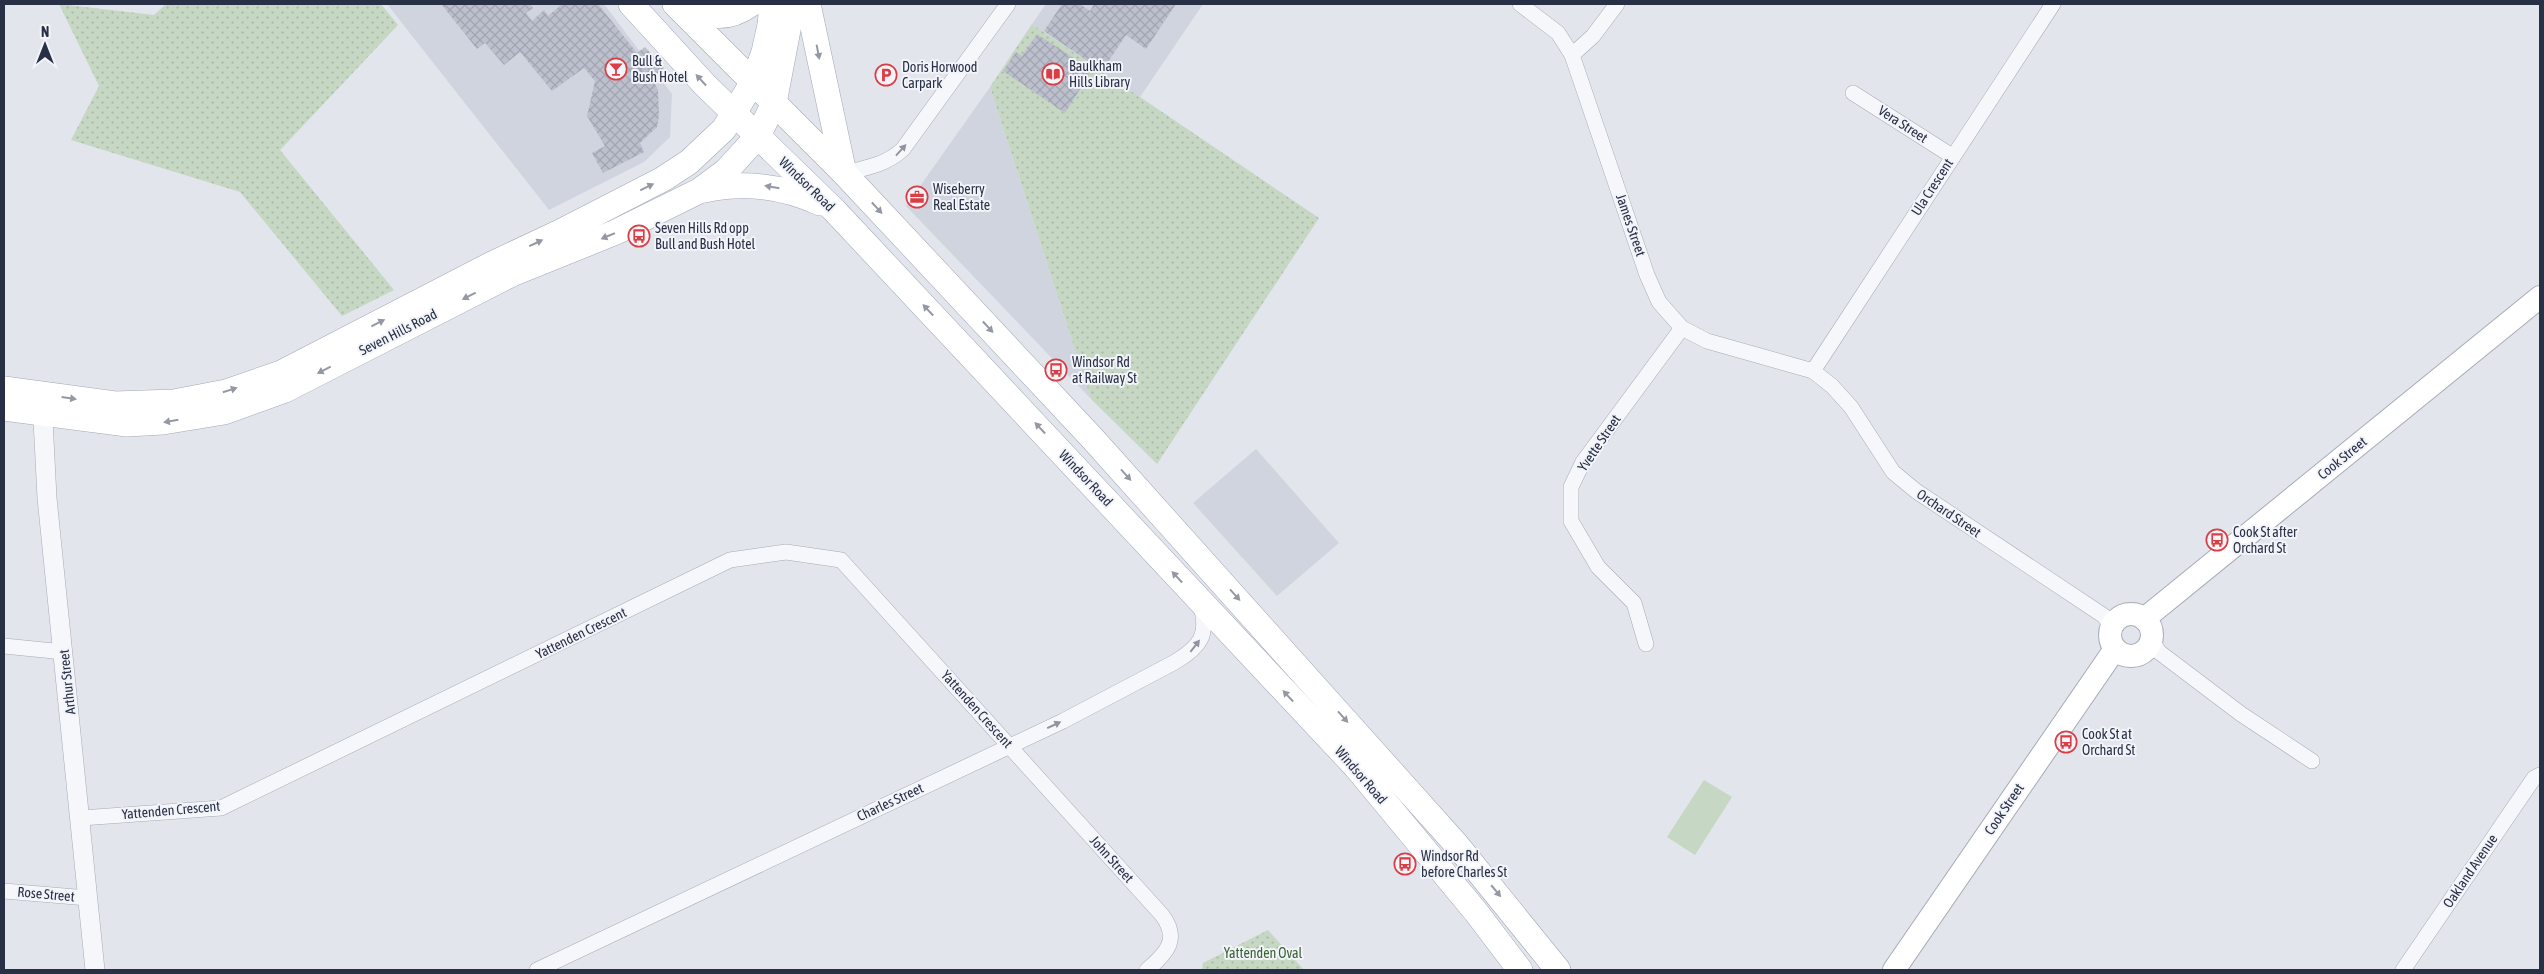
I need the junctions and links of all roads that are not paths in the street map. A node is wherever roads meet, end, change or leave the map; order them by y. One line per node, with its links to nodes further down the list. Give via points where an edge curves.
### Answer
1 (631, 4): 15 (main road, Windsor Road, one-way to 1)
2 (675, 4): 3 (main road, via 720,17 739,12); 12 (main road, Windsor Road)
3 (751, 4)
4 (772, 4): 12 (main road, Seven Hills Road, via 768,34)
5 (792, 4): 14 (main road, Seven Hills Road)
6 (808, 4): 18 (main road, one-way to 18)
7 (1008, 4): 18 (street, one-way to 7, via 892,160 903,150)
8 (1520, 4): 11 (street, James Street, via 1558,33)
9 (1617, 4): 11 (street)
10 (2053, 4): 17 (street, Ula Crescent)
11 (1572, 55): 22 (street, James Street, via 1648,276 1659,302)
12 (753, 82): 14 (main road, Windsor Road); 15 (main road, Seven Hills Road)
13 (1853, 93): 17 (street, Vera Street)
14 (774, 103): 16 (main road, Seven Hills Road); 18 (main road, Windsor Road)
15 (735, 114): 16 (main road, Windsor Road); 25 (main road, Seven Hills Road, one-way to 15, via 174,402 226,392 281,373 663,179 689,162)
16 (758, 136): 19 (main road, Seven Hills Road, via 726,171); 20 (main road, Windsor Road)
17 (1952, 156): 23 (street, Ula Crescent)
18 (844, 173): 45 (main road, Windsor Road, one-way to 45, via 1257,620 1456,844)
19 (699, 191): 20 (main road, one-way to 19, via 810,198 774,187 722,186); 25 (main road, Seven Hills Road, one-way to 25, via 616,232 512,274 285,390 224,412 127,424)
20 (834, 210): 27 (main road, Windsor Road, one-way to 20)
21 (2540, 297): 28 (main road, Cook Street)
22 (1682, 328): 23 (street, James Street, via 1707,341); 31 (street, Yvette Street, via 1583,462 1571,487 1571,521 1598,567 1634,603)
23 (1813, 371): 29 (street, Orchard Street, via 1851,407 1893,472 1916,491 2104,616)
24 (4, 389): 25 (main road, Seven Hills Road)
25 (42, 403): 26 (main road, Seven Hills Road); 34 (street, Arthur Street, via 47,498)
26 (4, 408)
27 (1200, 602): 35 (street, Charles Street, one-way to 27, via 1192,652 1206,623); 44 (main road, Windsor Road, one-way to 27, via 1356,767)
28 (2144, 619): 29 (main road, via 2130,614 2116,620); 30 (main road, via 2152,632)
29 (2112, 627): 33 (main road, via 2111,642)
30 (2152, 640): 33 (main road, via 2136,656 2128,656); 36 (street, via 2159,652 2241,714)
31 (1646, 644)
32 (4, 646): 34 (street)
33 (2115, 649): 46 (main road, Cook Street)
34 (64, 652): 38 (street, Arthur Street)
35 (1014, 750): 38 (street, Yattenden Crescent, via 841,560 786,552 730,560 221,808); 42 (street, Charles Street); 43 (street, John Street, via 1169,924 1172,935 1168,947)
36 (2312, 761)
37 (2540, 775): 47 (street, Oakland Avenue, via 2534,778)
38 (81, 818): 40 (street, Arthur Street)
39 (4, 891): 40 (street, Rose Street)
40 (88, 898): 41 (street, Arthur Street)
41 (95, 970)
42 (537, 970)
43 (1147, 970)
44 (1520, 970)
45 (1558, 970)
46 (1894, 970)
47 (2403, 970)

